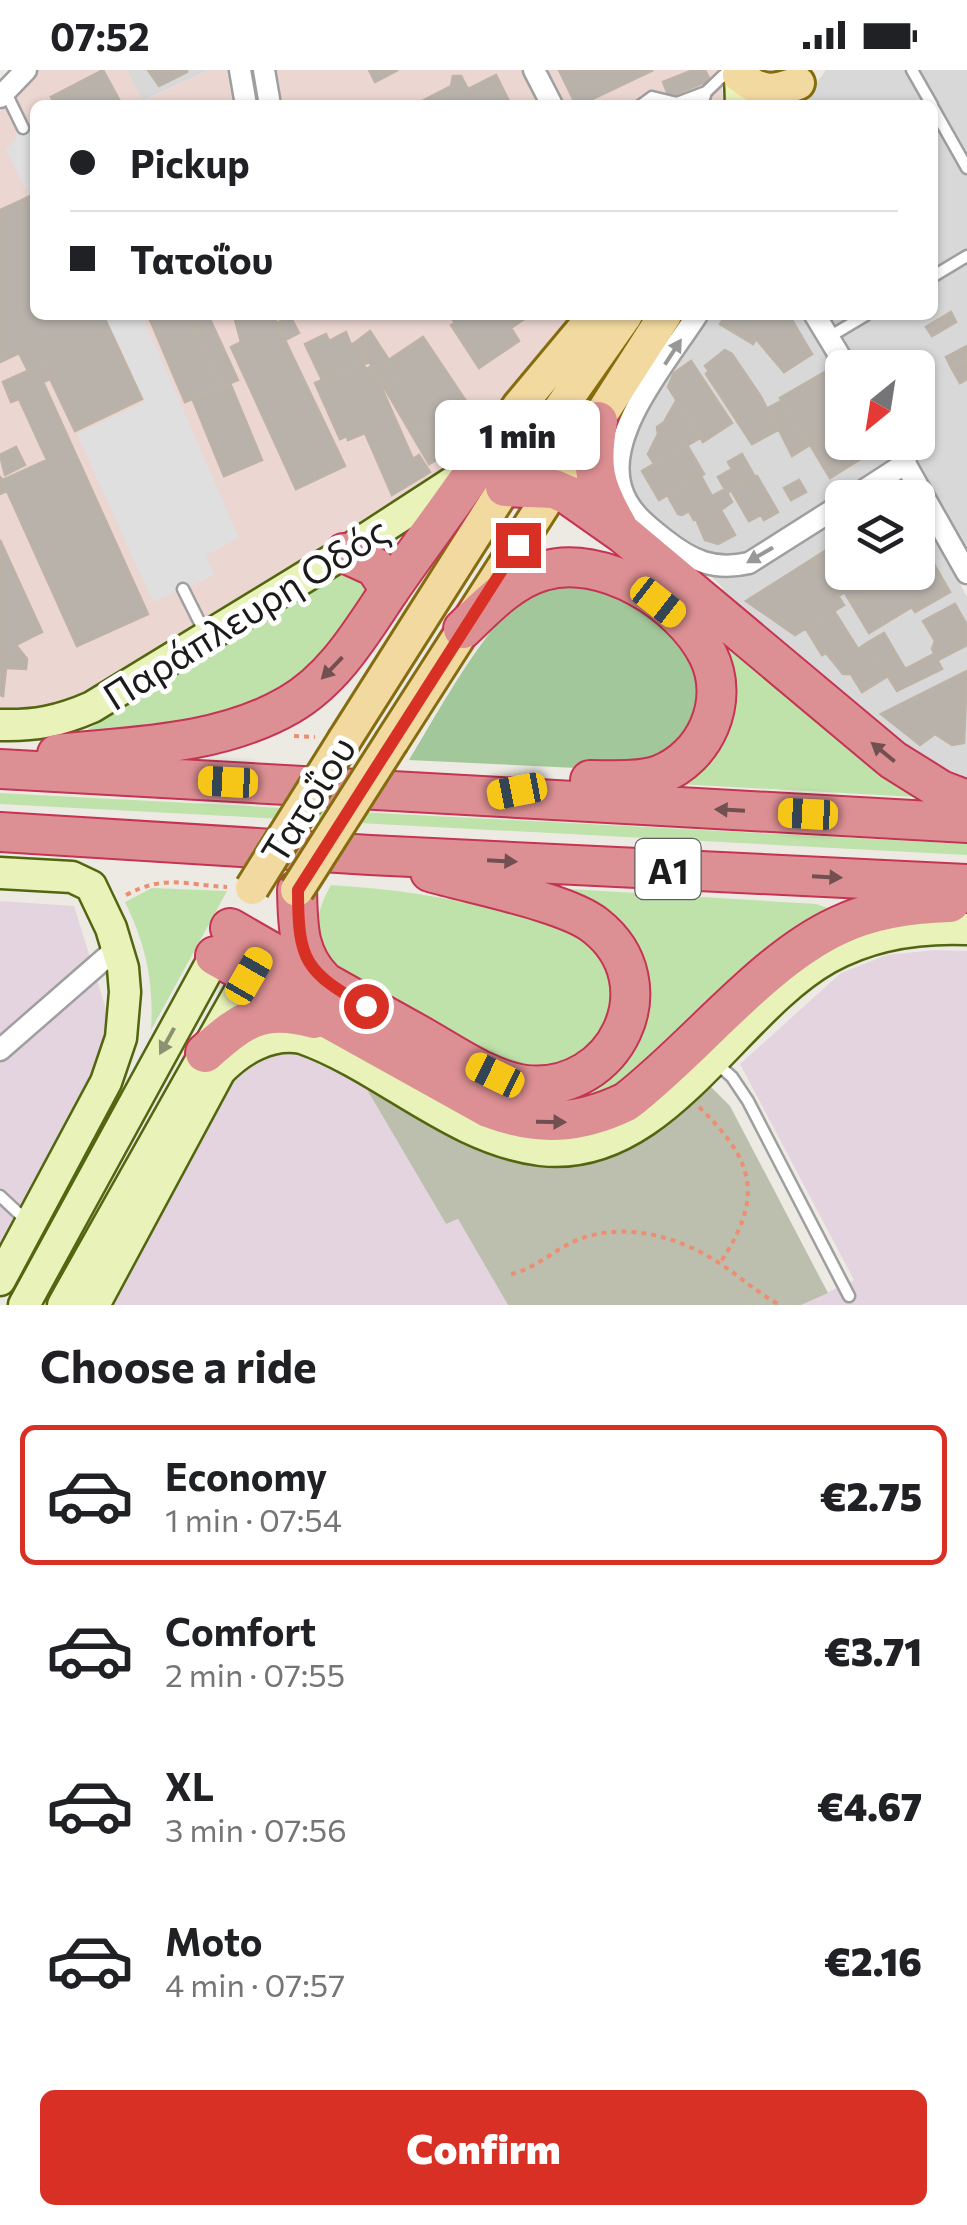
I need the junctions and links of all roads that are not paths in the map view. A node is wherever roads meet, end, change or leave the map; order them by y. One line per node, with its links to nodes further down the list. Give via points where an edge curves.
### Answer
1 (26, 70): 9 (street)
2 (240, 70): 10 (street)
3 (264, 70): 11 (street)
4 (534, 70): 12 (street)
5 (912, 70): 15 (lane)
6 (737, 80): 7 (main road, via 763,91); 8 (lane)
7 (796, 86)
8 (706, 92): 13 (lane); 14 (lane)
9 (3, 94): 17 (lane)
10 (245, 100)
11 (269, 100)
12 (549, 100)
13 (684, 100)
14 (704, 100)
15 (929, 100)
16 (938, 117): 18 (lane)
17 (24, 128)
18 (967, 168)
19 (967, 256): 20 (lane)
20 (938, 273)
21 (590, 320): 32 (main road, via 518,406)
22 (622, 320): 32 (main road, Τατοΐου)
23 (662, 320): 29 (main road, Τατοΐου)
24 (694, 320): 35 (street, one-way to 24, via 732,567 686,556 638,518 621,488 618,455 634,412)
25 (818, 320): 27 (street)
26 (858, 320): 27 (lane)
27 (829, 337): 28 (street)
28 (837, 350)
29 (598, 421): 34 (main road, Τατοΐου); 36 (highway, via 595,479)
30 (904, 460): 31 (street)
31 (906, 463): 33 (street); 38 (street)
32 (492, 476): 34 (highway); 37 (street, Παράπλευρη Οδός); 40 (highway); 56 (main road, Τατοΐου, bridge, via 344,739 241,887)
33 (880, 480)
34 (554, 489): 36 (highway); 41 (main road, Τατοΐου)
35 (825, 515)
36 (622, 533): 47 (highway, one-way to 36, via 893,760)
37 (344, 553): 40 (highway, via 375,567); 42 (street, Παράπλευρη Οδός)
38 (967, 573)
39 (182, 589): 42 (lane)
40 (390, 590): 44 (highway, one-way to 44, via 327,675 289,705 181,740)
41 (463, 630): 46 (highway, via 512,586 539,572 584,566 630,582 677,616 709,656 716,682 705,738 676,766 640,779 572,780); 53 (main road, Τατοΐου, bridge)
42 (206, 636): 43 (street, Παράπλευρη Οδός, via 62,720)
43 (0, 725)
44 (0, 759)
45 (0, 769): 46 (highway, Α1)
46 (489, 797): 48 (highway, Α1, one-way to 46)
47 (967, 800)
48 (967, 823)
49 (0, 832): 50 (highway, Α1)
50 (370, 854): 52 (highway, Α1, one-way to 52); 59 (highway, via 583,916 622,958 630,985 628,1014 619,1040 590,1071 564,1084 522,1085)
51 (0, 873): 57 (street, via 77,879 95,890)
52 (967, 884)
53 (298, 890): 58 (main road, Τατοΐου); 59 (highway, via 298,937)
54 (967, 902): 59 (highway, one-way to 54, via 488,1108 544,1123 572,1122 626,1102 770,972 837,926 902,906)
55 (967, 930): 62 (street, via 883,935 827,958)
56 (222, 942): 58 (highway); 67 (street, Τατοΐου, one-way to 67)
57 (117, 948): 60 (street); 64 (street, via 126,992 116,1058)
58 (257, 962): 59 (highway); 61 (street, Τατοΐου)
59 (335, 1006): 61 (highway, via 238,1023)
60 (0, 1050)
61 (206, 1052): 68 (street, Τατοΐου)
62 (712, 1060): 66 (lane, via 748,1101); 69 (street, via 646,1122 617,1139 546,1150 475,1130 317,1043 271,1039 220,1071)
63 (0, 1196): 64 (lane)
64 (30, 1224): 65 (street)
65 (0, 1280)
66 (850, 1296)
67 (24, 1305)
68 (63, 1305)
69 (94, 1305)

